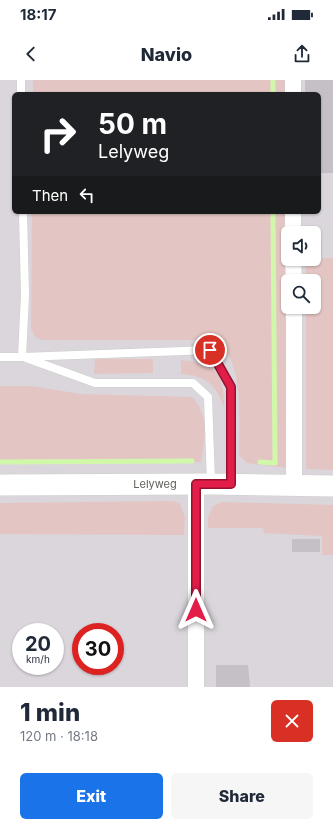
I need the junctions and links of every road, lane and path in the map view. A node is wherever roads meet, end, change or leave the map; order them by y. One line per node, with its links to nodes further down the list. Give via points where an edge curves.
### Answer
1 (21, 80): 3 (lane)
2 (293, 80): 4 (street)
3 (21, 92)
4 (293, 92)
5 (23, 214): 9 (lane)
6 (293, 214): 7 (street)
7 (293, 226)
8 (294, 314): 14 (street)
9 (22, 356): 10 (lane); 11 (lane, via 95,383 193,383 208,396); 12 (lane, via 210,350 231,387)
10 (0, 357)
11 (203, 484): 12 (street, Lelyweg); 13 (street, Lelyweg); 16 (street)
12 (231, 484): 14 (street, Lelyweg)
13 (0, 485)
14 (294, 485): 15 (street, Lelyweg)
15 (333, 486)
16 (196, 687)

